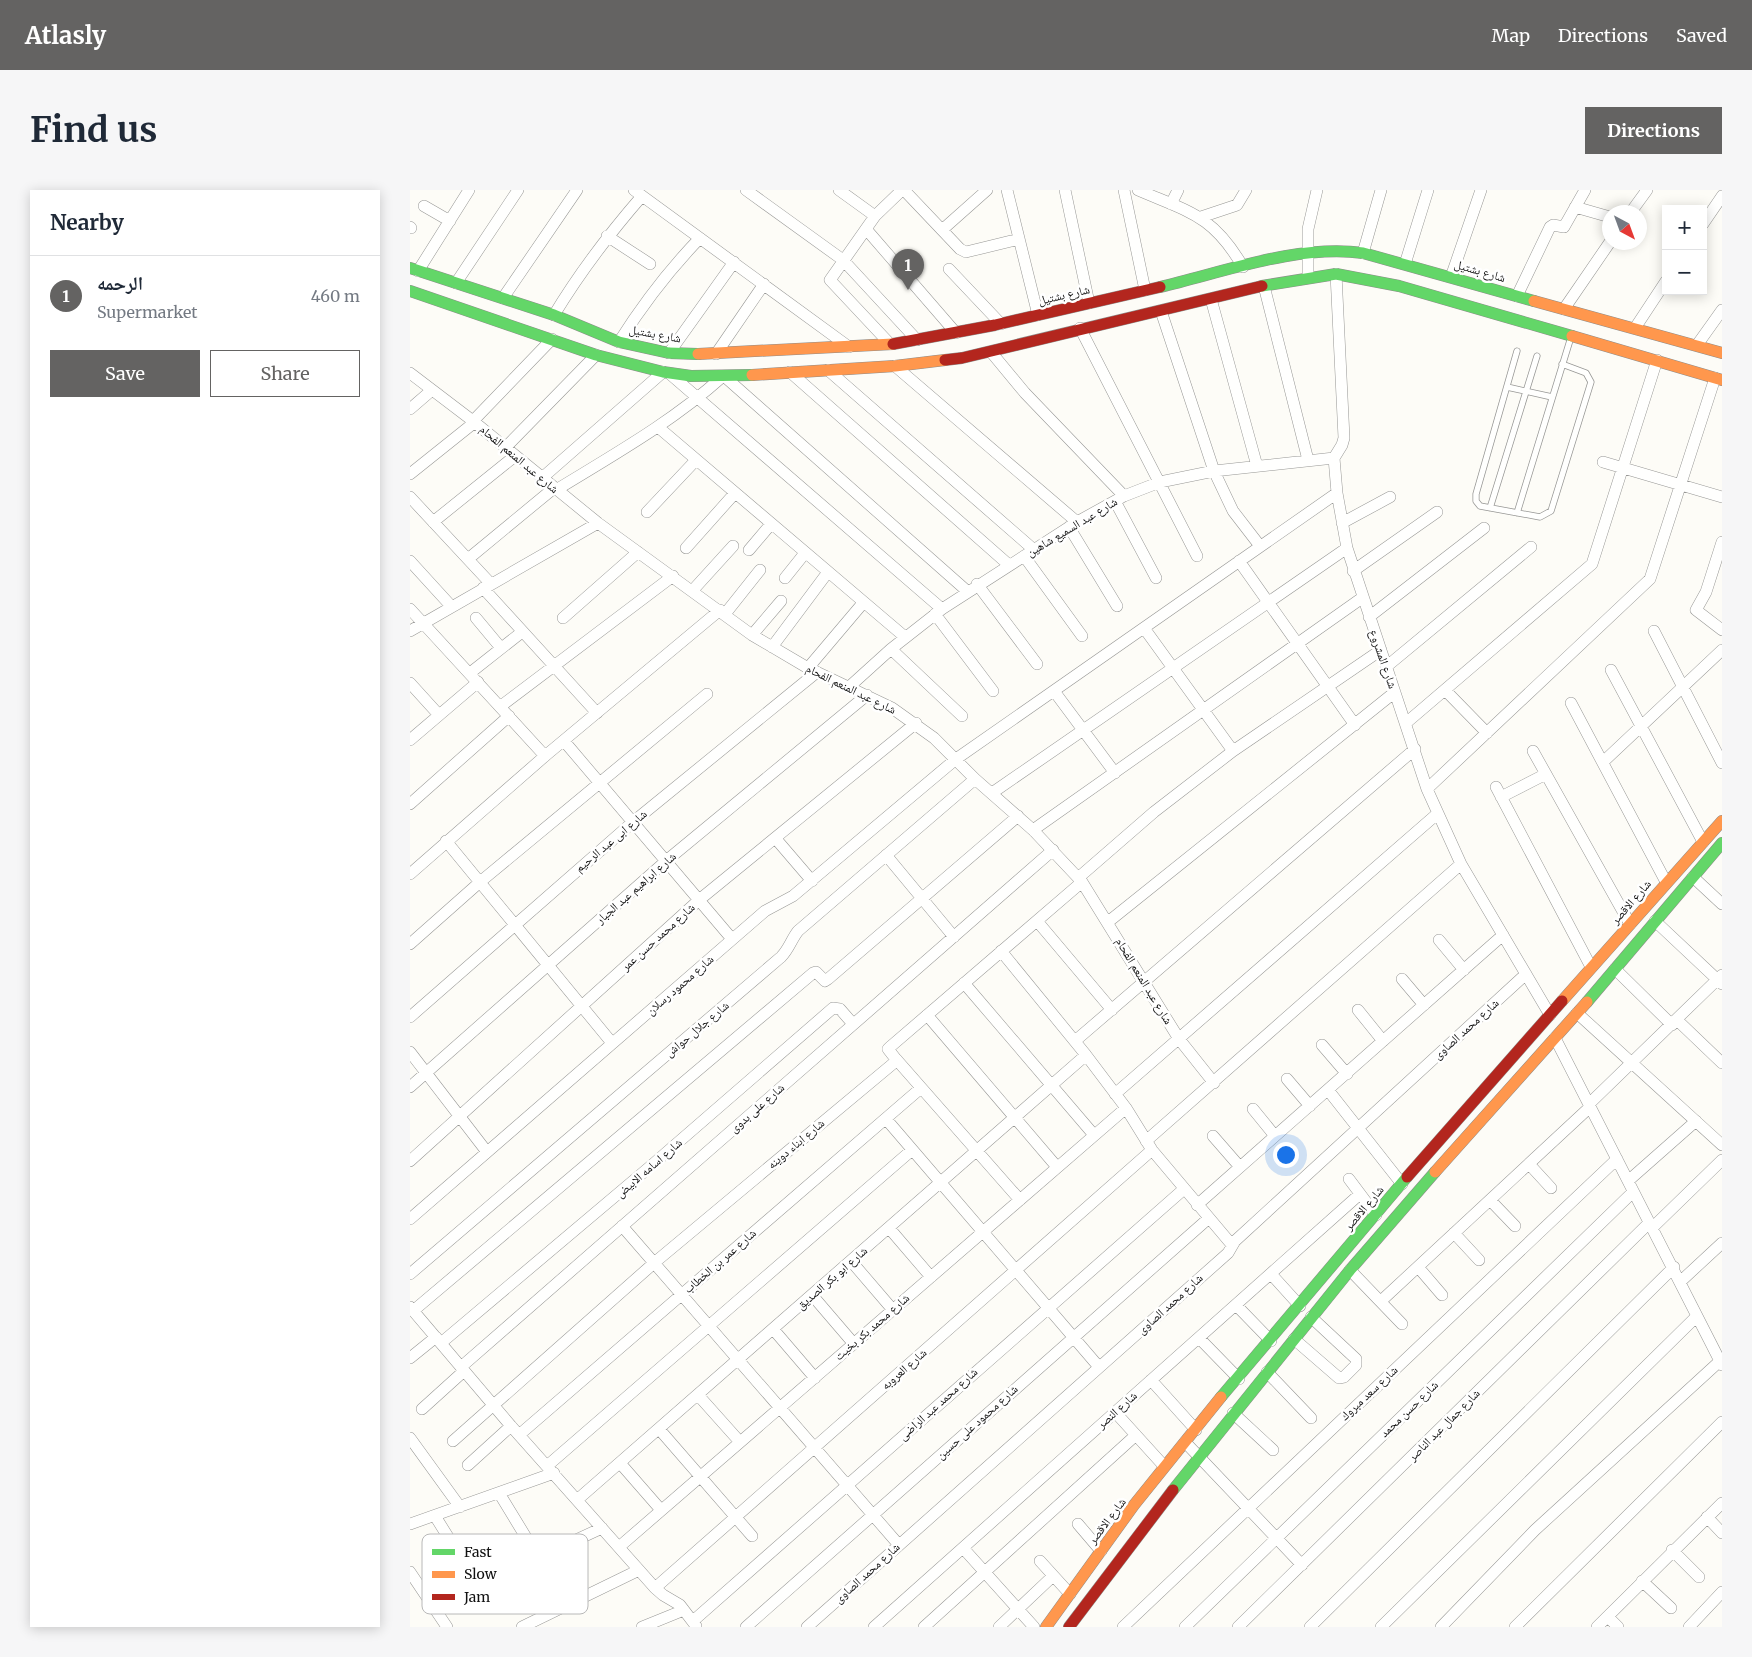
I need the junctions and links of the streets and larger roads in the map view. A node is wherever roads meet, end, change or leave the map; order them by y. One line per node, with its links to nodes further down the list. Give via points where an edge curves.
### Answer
1 (469, 190): 30 (street)
2 (518, 190): 49 (street)
3 (577, 190): 56 (street)
4 (746, 190): 39 (street)
5 (839, 190): 27 (street)
6 (903, 190): 27 (street); 32 (street)
7 (988, 190): 32 (street)
8 (1007, 190): 35 (street)
9 (1065, 190): 58 (street)
10 (1124, 190): 53 (street)
11 (1138, 190): 22 (street)
12 (1178, 190): 22 (street)
13 (1246, 190): 28 (street, via 1237,205)
14 (1317, 190): 37 (street)
15 (1381, 190): 38 (street)
16 (1428, 190): 42 (street)
17 (1481, 190): 48 (street)
18 (1585, 190): 25 (street)
19 (1647, 190): 23 (street)
20 (638, 193): 33 (street); 34 (street)
21 (1722, 196): 29 (street)
22 (1171, 204): 28 (street)
23 (1636, 205)
24 (424, 206): 30 (street)
25 (1575, 207): 26 (street); 55 (street, via 1564,227 1550,227)
26 (1602, 215)
27 (875, 216): 31 (street)
28 (1201, 217): 43 (street, via 1230,244)
29 (1707, 218)
30 (450, 221): 45 (street)
31 (866, 229): 39 (street); 67 (street)
32 (942, 230): 35 (street, via 966,252)
33 (607, 236): 41 (street); 62 (street)
34 (700, 238): 40 (street); 70 (street, via 659,284)
35 (1019, 239): 63 (street)
36 (1605, 250): 59 (street)
37 (1306, 251): 38 (street, شارع بشتيل); 43 (street, شارع بشتيل); 47 (street)
38 (1363, 253): 42 (street, شارع بشتيل)
39 (844, 260): 69 (street); 71 (street, via 830,282)
40 (734, 262): 50 (street); 75 (street)
41 (650, 264)
42 (1405, 264): 48 (street, شارع بشتيل)
43 (1242, 267): 53 (street, شارع بشتيل)
44 (949, 269): 64 (street)
45 (414, 270): 49 (street, شارع بشتيل)
46 (1336, 274): 47 (street); 79 (street, via 1399,286); 94 (street, شارع المشروع, via 1344,438)
47 (1308, 277): 51 (street)
48 (1451, 277): 55 (street, شارع بشتيل)
49 (456, 283): 56 (street, شارع بشتيل)
50 (764, 284): 73 (street); 77 (street)
51 (1264, 286): 57 (street); 96 (street)
52 (1662, 287): 66 (street)
53 (1145, 290): 58 (street, شارع بشتيل)
54 (410, 291): 68 (street)
55 (1517, 296): 59 (street, شارع بشتيل)
56 (503, 298): 62 (street, شارع بشتيل)
57 (1211, 299): 61 (street); 98 (street)
58 (1089, 304): 63 (street, شارع بشتيل)
59 (1564, 309): 66 (street, شارع بشتيل)
60 (1722, 310): 72 (street)
61 (1161, 311): 65 (street); 100 (street)
62 (554, 315): 70 (street, شارع بشتيل)
63 (1038, 315): 64 (street, شارع بشتيل)
64 (1001, 324): 67 (street, شارع بشتيل)
65 (1080, 328): 74 (street); 103 (street)
66 (1635, 328): 72 (street, شارع بشتيل)
67 (956, 333): 69 (street, شارع بشتيل)
68 (552, 339): 78 (street); 90 (street)
69 (917, 340): 71 (street, شارع بشتيل)
70 (619, 342): 75 (street, شارع بشتيل)
71 (890, 344): 73 (street, شارع بشتيل)
72 (1697, 345): 76 (street, شارع بشتيل)
73 (849, 347): 77 (street, شارع بشتيل)
74 (991, 352): 80 (street); 111 (street)
75 (669, 353): 77 (street, شارع بشتيل)
76 (1722, 353)
77 (716, 354)
78 (596, 355): 83 (street); 92 (street)
79 (1657, 360): 86 (street); 99 (street)
80 (895, 366): 81 (street); 118 (street)
81 (828, 370): 82 (street); 129 (street)
82 (790, 372): 85 (street); 134 (street)
83 (666, 373): 85 (street); 88 (street); 102 (street)
84 (410, 374): 87 (street, شارع عبد المنعم الفحام)
85 (723, 376): 88 (street); 144 (street)
86 (1719, 379): 104 (street)
87 (432, 390): 89 (street); 90 (street, شارع عبد المنعم الفحام)
88 (698, 398): 91 (street); 152 (street)
89 (410, 410)
90 (474, 422): 92 (street, شارع عبد المنعم الفحام); 101 (street)
91 (658, 427): 95 (street); 105 (street)
92 (505, 448): 93 (street, شارع عبد المنعم الفحام)
93 (515, 456): 102 (street, شارع عبد المنعم الفحام); 114 (street)
94 (1334, 458): 96 (street, شارع عبد السميع شاهين); 107 (street, شارع المشروع)
95 (696, 460): 106 (street); 112 (street)
96 (1308, 460): 98 (street, شارع عبد السميع شاهين)
97 (1603, 462): 99 (street)
98 (1257, 466): 100 (street, شارع عبد السميع شاهين)
99 (1623, 468): 104 (street); 183 (street, via 1594,559 1587,570)
100 (1214, 472): 103 (street, شارع عبد السميع شاهين); 122 (street, via 1233,511)
101 (410, 474)
102 (542, 478): 105 (street, شارع عبد المنعم الفحام)
103 (1160, 482): 111 (street, شارع عبد السميع شاهين); 130 (street)
104 (1681, 485): 110 (street); 201 (street, via 1654,570 1645,586)
105 (555, 489): 115 (street, شارع عبد المنعم الفحام); 131 (street)
106 (735, 493): 117 (street); 124 (street)
107 (1337, 493): 116 (street, شارع المشروع); 122 (street, شارع محمود رسلان)
108 (410, 497): 114 (street)
109 (1390, 497): 116 (street)
110 (1722, 497)
111 (1119, 498): 118 (street, شارع عبد السميع شاهين); 140 (street)
112 (647, 512)
113 (1437, 512): 136 (street)
114 (433, 522): 131 (street)
115 (598, 523): 127 (street, شارع عبد المنعم الفحام); 142 (street)
116 (1342, 523): 125 (street, شارع المشروع)
117 (771, 524): 126 (street); 128 (street)
118 (1073, 524): 129 (street, شارع عبد السميع شاهين); 150 (street)
119 (1484, 528): 154 (street)
120 (1722, 542): 159 (street, via 1706,592 1696,608 1696,612)
121 (733, 546): 143 (street)
122 (1260, 546): 133 (street, شارع محمود رسلان)
123 (1531, 547): 174 (street)
124 (686, 548)
125 (1347, 548): 136 (street, شارع المشروع); 147 (street)
126 (749, 550)
127 (638, 552): 138 (street, شارع عبد المنعم الفحام); 156 (street)
128 (805, 552): 137 (street); 139 (street)
129 (1029, 553): 134 (street, شارع عبد السميع شاهين); 164 (street)
130 (1196, 556)
131 (468, 559): 142 (street)
132 (410, 561): 149 (street)
133 (1239, 561): 147 (street); 158 (street, شارع محمود رسلان)
134 (1009, 565): 141 (street, شارع عبد السميع شاهين)
135 (760, 570): 153 (street)
136 (1353, 571): 145 (street, شارع المشروع)
137 (828, 572): 148 (street); 167 (street)
138 (673, 576): 143 (street, شارع عبد المنعم الفحام); 173 (street)
139 (785, 578)
140 (1156, 578)
141 (977, 584): 144 (street, شارع عبد السميع شاهين); 172 (street)
142 (487, 586): 149 (street); 162 (street)
143 (693, 590): 153 (street, شارع عبد المنعم الفحام)
144 (967, 591): 152 (street, شارع عبد السميع شاهين)
145 (1362, 598): 154 (street, شارع المشروع); 166 (street)
146 (781, 600): 163 (street)
147 (1268, 602): 166 (street); 175 (street)
148 (863, 603): 165 (street); 176 (street, شارع ابى عبد الرحيم)
149 (452, 606): 157 (street)
150 (1117, 606)
151 (410, 610): 157 (street)
152 (938, 611): 165 (street, شارع عبد السميع شاهين); 184 (street)
153 (722, 612): 163 (street, شارع عبد المنعم الفحام); 192 (street)
154 (1369, 617): 170 (street, شارع المشروع)
155 (476, 618): 168 (street)
156 (563, 618)
157 (423, 623): 160 (street); 178 (street)
158 (1144, 628): 175 (street); 185 (street, شارع محمود رسلان)
159 (1722, 630)
160 (410, 631)
161 (1654, 631): 182 (street)
162 (522, 632): 168 (street); 173 (street)
163 (752, 634): 167 (street, شارع عبد المنعم الفحام)
164 (1082, 636)
165 (905, 637): 169 (street, شارع عبد السميع شاهين)
166 (1297, 643): 180 (street); 191 (street)
167 (772, 647): 176 (street, شارع عبد المنعم الفحام)
168 (501, 648): 178 (street)
169 (890, 649): 181 (street, شارع عبد السميع شاهين); 195 (street)
170 (1380, 650): 174 (street, شارع المشروع); 180 (street)
171 (1722, 650): 182 (street)
172 (1037, 664)
173 (554, 667): 190 (street); 192 (street)
174 (1386, 667): 186 (street, شارع المشروع)
175 (1173, 668): 191 (street); 200 (street)
176 (812, 670): 181 (street, شارع عبد المنعم الفحام); 221 (street, شارع ابى عبد الرحيم)
177 (1611, 670): 199 (street)
178 (474, 677): 190 (street); 193 (street)
179 (410, 683): 193 (street)
180 (1327, 685): 198 (street); 205 (street)
181 (849, 687): 188 (street, شارع عبد المنعم الفحام)
182 (1683, 688): 199 (street); 210 (street)
183 (1445, 690): 197 (street); 201 (street)
184 (993, 691)
185 (1054, 691): 200 (street); 208 (street, شارع محمود رسلان)
186 (1395, 692): 197 (street, شارع المشروع); 198 (street)
187 (707, 694): 214 (street)
188 (867, 695): 196 (street, شارع عبد المنعم الفحام); 229 (street, شارع ابراهيم عبد الجبار)
189 (1572, 703): 209 (street)
190 (501, 706): 194 (street)
191 (1203, 710): 205 (street); 211 (street)
192 (597, 713): 203 (street)
193 (439, 715): 202 (street)
194 (509, 716): 207 (street); 217 (street)
195 (962, 716)
196 (916, 723): 208 (street, شارع عبد المنعم الفحام); 223 (street, شارع محمد حسن عمر)
197 (1406, 723): 204 (street, شارع المشروع)
198 (1355, 725): 242 (street)
199 (1641, 726): 209 (street); 225 (street)
200 (1083, 730): 211 (street); 216 (street)
201 (1487, 733): 215 (street)
202 (410, 740)
203 (564, 741): 207 (street); 214 (street)
204 (1415, 749): 215 (street, شارع المشروع); 259 (street)
205 (1233, 751): 233 (street, via 1154,812)
206 (1533, 751): 212 (street)
207 (545, 756): 224 (street)
208 (956, 759): 213 (street, شارع عبد المنعم الفحام); 234 (street, شارع محمود رسلان)
209 (1603, 762): 236 (street)
210 (1722, 763)
211 (1114, 773): 222 (street)
212 (1546, 774): 244 (street); 252 (street, via 1498,792)
213 (975, 779): 216 (street, شارع عبد المنعم الفحام); 228 (street, شارع جلال حواش)
214 (600, 783): 221 (street); 235 (street)
215 (1427, 788): 218 (street, شارع المشروع)
216 (992, 793): 219 (street, شارع عبد المنعم الفحام)
217 (410, 804)
218 (1437, 814): 230 (street, شارع المشروع); 271 (street)
219 (1018, 816): 222 (street, شارع عبد المنعم الفحام); 237 (street)
220 (1722, 821): 225 (street, شارع الاقصر)
221 (633, 822): 229 (street); 243 (street, شارع ابى عبد الرحيم)
222 (1034, 830): 227 (street, شارع عبد المنعم الفحام)
223 (776, 840): 234 (street); 238 (street, شارع محمد حسن عمر)
224 (446, 842): 231 (street); 235 (street)
225 (1703, 842): 236 (street, شارع الاقصر)
226 (1722, 843): 232 (street)
227 (1053, 850): 233 (street, شارع عبد المنعم الفحام); 245 (street, شارع على بدوى)
228 (886, 855): 237 (street); 341 (street, شارع جلال حواش, via 798,931 782,957)
229 (666, 861): 238 (street); 251 (street, شارع ابراهيم عبد الجبار)
230 (1461, 864): 246 (street, شارع المشروع); 284 (street, شارع العروبه)
231 (410, 874)
232 (1693, 877): 239 (street); 241 (street)
233 (1080, 880): 240 (street); 242 (street, شارع عبد المنعم الفحام)
234 (812, 881): 247 (street, شارع محمود رسلان, via 786,901 765,911)
235 (480, 882): 243 (street); 249 (street)
236 (1666, 882): 244 (street, شارع الاقصر)
237 (922, 898): 245 (street); 352 (street, via 828,979 813,973)
238 (699, 900): 247 (street); 260 (street, شارع محمد حسن عمر)
239 (1722, 904)
240 (1037, 920): 250 (street); 262 (street)
241 (1656, 921): 253 (street); 257 (street)
242 (1108, 922): 259 (street, شارع عبد المنعم الفحام)
243 (514, 924): 251 (street); 267 (street, شارع ابى عبد الرحيم)
244 (1630, 924): 252 (street, شارع الاقصر)
245 (954, 936): 269 (street, شارع على بدوى)
246 (1503, 936): 254 (street); 255 (street, شارع المشروع)
247 (732, 939): 274 (street, شارع محمود رسلان)
248 (1439, 940): 254 (street)
249 (410, 944)
250 (1001, 951): 258 (street); 273 (street)
251 (547, 964): 260 (street); 281 (street, شارع ابراهيم عبد الجبار)
252 (1591, 967): 266 (street, شارع الاقصر)
253 (1615, 969): 264 (street); 268 (street)
254 (1464, 970): 261 (street)
255 (1526, 974): 266 (street, شارع المشروع); 298 (street, شارع محمد الصاوى)
256 (1402, 979): 261 (street)
257 (1720, 980): 268 (street)
258 (964, 983): 265 (street); 285 (street)
259 (1144, 983): 262 (street); 271 (street, شارع عبد المنعم الفحام)
260 (581, 1005): 274 (street); 294 (street, شارع محمد حسن عمر)
261 (1424, 1005): 272 (street)
262 (1112, 1010): 273 (street)
263 (1358, 1010): 272 (street)
264 (1577, 1013): 270 (street); 279 (street)
265 (927, 1015): 278 (street, via 890,1046 888,1049); 295 (street)
266 (1550, 1015): 315 (street, شارع الاقصر)
267 (410, 1016)
268 (1674, 1022): 279 (street); 280 (street)
269 (853, 1024): 326 (street, شارع على بدوى); 362 (street, شارع اسامه الابيض, via 840,1009 833,1008 652,1165)
270 (1555, 1038): 291 (street); 340 (street, via 1502,1093)
271 (1179, 1039): 284 (street, شارع عبد المنعم الفحام); 289 (street)
272 (1383, 1041): 282 (street)
273 (1075, 1042): 277 (street)
274 (612, 1043): 306 (street, شارع محمود رسلان)
275 (1322, 1045): 282 (street)
276 (410, 1052): 281 (street)
277 (1086, 1055): 285 (street, شارع ابو بكر الصديق); 289 (street)
278 (896, 1060): 287 (street); 336 (street, شارع ابناء دوينه)
279 (1632, 1063): 291 (street); 297 (street)
280 (1722, 1063)
281 (426, 1073): 286 (street, شارع ابراهيم عبد الجبار); 294 (street)
282 (1347, 1074): 288 (street)
283 (1287, 1079): 290 (street)
284 (1214, 1083): 302 (street, شارع العروبه)
285 (1052, 1085): 295 (street, شارع ابو بكر الصديق); 299 (street)
286 (410, 1087)
287 (921, 1088): 296 (street, شارع عمر بن الخطاب); 305 (street)
288 (1328, 1090): 290 (street); 298 (street)
289 (1115, 1094): 292 (street)
290 (1310, 1106): 301 (street)
291 (1590, 1106): 307 (street); 310 (street)
292 (1126, 1108): 299 (street, شارع محمد بكر بخيت); 302 (street)
293 (1253, 1109): 301 (street)
294 (460, 1117): 306 (street); 309 (street, شارع محمد حسن عمر)
295 (1015, 1118): 305 (street, شارع ابو بكر الصديق); 311 (street)
296 (886, 1119): 304 (street); 345 (street, شارع عمر بن الخطاب)
297 (1696, 1121): 303 (street); 316 (street, شارع حسن محمد)
298 (1358, 1128): 315 (street); 333 (street, شارع محمد الصاوى)
299 (1094, 1135): 311 (street, شارع محمد بكر بخيت)
300 (1213, 1136): 312 (street)
301 (1275, 1136): 312 (street)
302 (1149, 1145): 318 (street); 339 (street, شارع العروبه)
303 (1722, 1145)
304 (912, 1150): 314 (street); 357 (street)
305 (977, 1151): 314 (street, شارع ابو بكر الصديق); 320 (street)
306 (487, 1152): 325 (street, شارع محمود رسلان)
307 (1617, 1159): 316 (street); 404 (street, شارع سعد مبروك)
308 (1722, 1160): 328 (street, شارع جمال عبد الناصر)
309 (410, 1161)
310 (1528, 1164): 317 (street); 321 (street)
311 (1057, 1167): 320 (street, شارع محمد بكر بخيت)
312 (1240, 1167): 322 (street)
313 (1349, 1180): 319 (street)
314 (940, 1183): 329 (street, شارع ابو بكر الصديق); 330 (street)
315 (1402, 1184): 323 (street, شارع الاقصر)
316 (1631, 1186): 328 (street); 418 (street, شارع حسن محمد)
317 (1551, 1188)
318 (1184, 1189): 322 (street); 351 (street, شارع محمد عبد الراضى)
319 (1360, 1194): 323 (street); 342 (street, شارع النصر)
320 (1020, 1200): 330 (street, شارع محمد بكر بخيت)
321 (1490, 1200): 327 (street); 331 (street)
322 (1197, 1205): 324 (street)
323 (1376, 1216): 350 (street, شارع الاقصر)
324 (1209, 1218): 333 (street); 359 (street, شارع محمود على حسين)
325 (410, 1219)
326 (622, 1226): 336 (street); 369 (street, شارع على بدوى)
327 (1515, 1226)
328 (1651, 1226): 338 (street); 425 (street, شارع جمال عبد الناصر)
329 (889, 1228): 335 (street, شارع ابو بكر الصديق); 343 (street)
330 (983, 1232): 339 (street); 343 (street, شارع محمد بكر بخيت)
331 (1454, 1234): 334 (street); 337 (street)
332 (1722, 1243): 344 (street)
333 (1232, 1246): 368 (street, شارع محمد الصاوى)
334 (1479, 1260)
335 (851, 1261): 346 (street, شارع ابو بكر الصديق); 353 (street)
336 (654, 1264): 345 (street); 375 (street, شارع ابناء دوينه)
337 (1418, 1267): 347 (street); 348 (street)
338 (1674, 1267): 344 (street); 458 (street)
339 (1016, 1270): 351 (street); 391 (street, شارع العروبه)
340 (1350, 1270): 348 (street); 355 (street)
341 (410, 1274)
342 (1271, 1274): 349 (street, شارع النصر); 350 (street)
343 (930, 1277): 353 (street, شارع محمد بكر بخيت)
344 (1681, 1281): 354 (street)
345 (681, 1295): 357 (street); 385 (street, شارع عمر بن الخطاب)
346 (812, 1295): 358 (street, شارع ابو بكر الصديق); 364 (street)
347 (1442, 1295)
348 (1381, 1301): 356 (street)
349 (1236, 1305): 360 (street, شارع النصر); 363 (street)
350 (1300, 1306): 363 (street, شارع الاقصر)
351 (1048, 1307): 359 (street); 399 (street, شارع محمد عبد الراضى)
352 (411, 1309): 362 (street)
353 (893, 1310): 364 (street, شارع محمد بكر بخيت)
354 (1697, 1316): 367 (street); 459 (street)
355 (1311, 1317): 361 (street); 361 (street, via 1356,1359 1356,1364 1339,1378)
356 (1402, 1324)
357 (708, 1326): 366 (street); 397 (street)
358 (774, 1329): 366 (street, شارع ابو بكر الصديق); 371 (street)
359 (1073, 1337): 368 (street); 406 (street, شارع محمود على حسين)
360 (1199, 1338): 372 (street); 373 (street, شارع النصر)
361 (1294, 1339): 370 (street)
362 (438, 1340): 365 (street); 369 (street)
363 (1271, 1341): 372 (street, شارع الاقصر)
364 (854, 1344): 371 (street, شارع محمد بكر بخيت)
365 (410, 1358)
366 (738, 1360): 374 (street, شارع ابو بكر الصديق); 376 (street)
367 (1721, 1363): 460 (street, via 1535,1530)
368 (1099, 1367): 419 (street, شارع محمد الصاوى)
369 (463, 1369): 375 (street); 377 (street, شارع على بدوى)
370 (1267, 1372): 379 (street); 380 (street)
371 (814, 1378): 376 (street, شارع محمد بكر بخيت)
372 (1239, 1379): 384 (street, شارع الاقصر)
373 (1151, 1380): 378 (street, شارع النصر); 384 (street)
374 (698, 1395): 383 (street, شارع ابو بكر الصديق); 389 (street)
375 (493, 1405): 382 (street); 388 (street, شارع ابناء دوينه)
376 (779, 1408): 389 (street, شارع محمد بكر بخيت); 391 (street)
377 (422, 1409)
378 (1115, 1412): 386 (street); 421 (street, شارع النصر)
379 (1233, 1413): 392 (street); 393 (street)
380 (1311, 1418)
381 (1722, 1422): 461 (street)
382 (511, 1426): 385 (street); 395 (street)
383 (659, 1429): 394 (street, شارع ابو بكر الصديق); 398 (street)
384 (1196, 1430): 390 (street, شارع الاقصر)
385 (519, 1435): 397 (street)
386 (1136, 1435): 396 (street); 428 (street)
387 (410, 1438): 403 (street)
388 (453, 1442)
389 (740, 1442): 398 (street, شارع محمد بكر بخيت)
390 (1186, 1442): 393 (street); 396 (street, شارع الاقصر)
391 (814, 1448): 399 (street); 408 (street, شارع العروبه)
392 (1273, 1450)
393 (1199, 1456): 404 (street); 454 (street)
394 (620, 1462): 401 (street, شارع ابو بكر الصديق); 405 (street)
395 (468, 1465)
396 (1164, 1466): 423 (street, شارع الاقصر)
397 (550, 1470): 400 (street); 401 (street)
398 (700, 1476): 405 (street, شارع محمد بكر بخيت); 408 (street)
399 (846, 1485): 406 (street); 443 (street, شارع محمد عبد الراضى)
400 (499, 1493): 403 (street); 415 (street)
401 (577, 1500): 412 (street)
402 (1722, 1503): 409 (street)
403 (460, 1507): 407 (street)
404 (1247, 1507): 418 (street); 455 (street, شارع سعد مبروك)
405 (661, 1510): 420 (street, شارع محمد بكر بخيت)
406 (872, 1515): 419 (street); 447 (street, شارع محمود على حسين)
407 (435, 1516): 410 (street); 414 (street)
408 (736, 1517): 417 (street); 432 (street, شارع العروبه)
409 (1707, 1517): 413 (street); 422 (street)
410 (410, 1524)
411 (1078, 1524): 423 (street)
412 (602, 1528): 416 (street); 420 (street)
413 (1722, 1533)
414 (446, 1534)
415 (524, 1534)
416 (588, 1534)
417 (752, 1536)
418 (1276, 1538): 425 (street); 456 (street, شارع حسن محمد)
419 (899, 1545): 448 (street, شارع محمد الصاوى)
420 (619, 1547): 426 (street)
421 (963, 1548): 428 (street); 449 (street, شارع النصر)
422 (1672, 1550): 430 (street); 431 (street)
423 (1101, 1551): 435 (street, شارع الاقصر)
424 (1040, 1561): 429 (street)
425 (1302, 1565): 457 (street, شارع جمال عبد الناصر)
426 (639, 1570): 432 (street); 436 (street)
427 (410, 1572): 433 (street)
428 (984, 1572): 437 (street); 450 (street)
429 (1053, 1576): 435 (street); 437 (street)
430 (1699, 1577)
431 (1642, 1580): 438 (street); 442 (street)
432 (656, 1588): 439 (street)
433 (422, 1590)
434 (1722, 1592): 464 (street)
435 (1070, 1594): 453 (street, شارع الاقصر)
436 (588, 1595)
437 (1017, 1608): 451 (street); 452 (street)
438 (1671, 1608)
439 (684, 1610): 443 (street); 446 (street)
440 (438, 1614): 444 (street)
441 (549, 1614): 445 (street)
442 (1608, 1616): 462 (street); 463 (street)
443 (695, 1624)
444 (447, 1627)
445 (522, 1627)
446 (642, 1627)
447 (746, 1627)
448 (806, 1627)
449 (874, 1627)
450 (924, 1627)
451 (999, 1627)
452 (1034, 1627)
453 (1046, 1627)
454 (1069, 1627)
455 (1123, 1627)
456 (1185, 1627)
457 (1238, 1627)
458 (1310, 1627)
459 (1382, 1627)
460 (1441, 1627)
461 (1515, 1627)
462 (1597, 1627)
463 (1618, 1627)
464 (1689, 1627)

